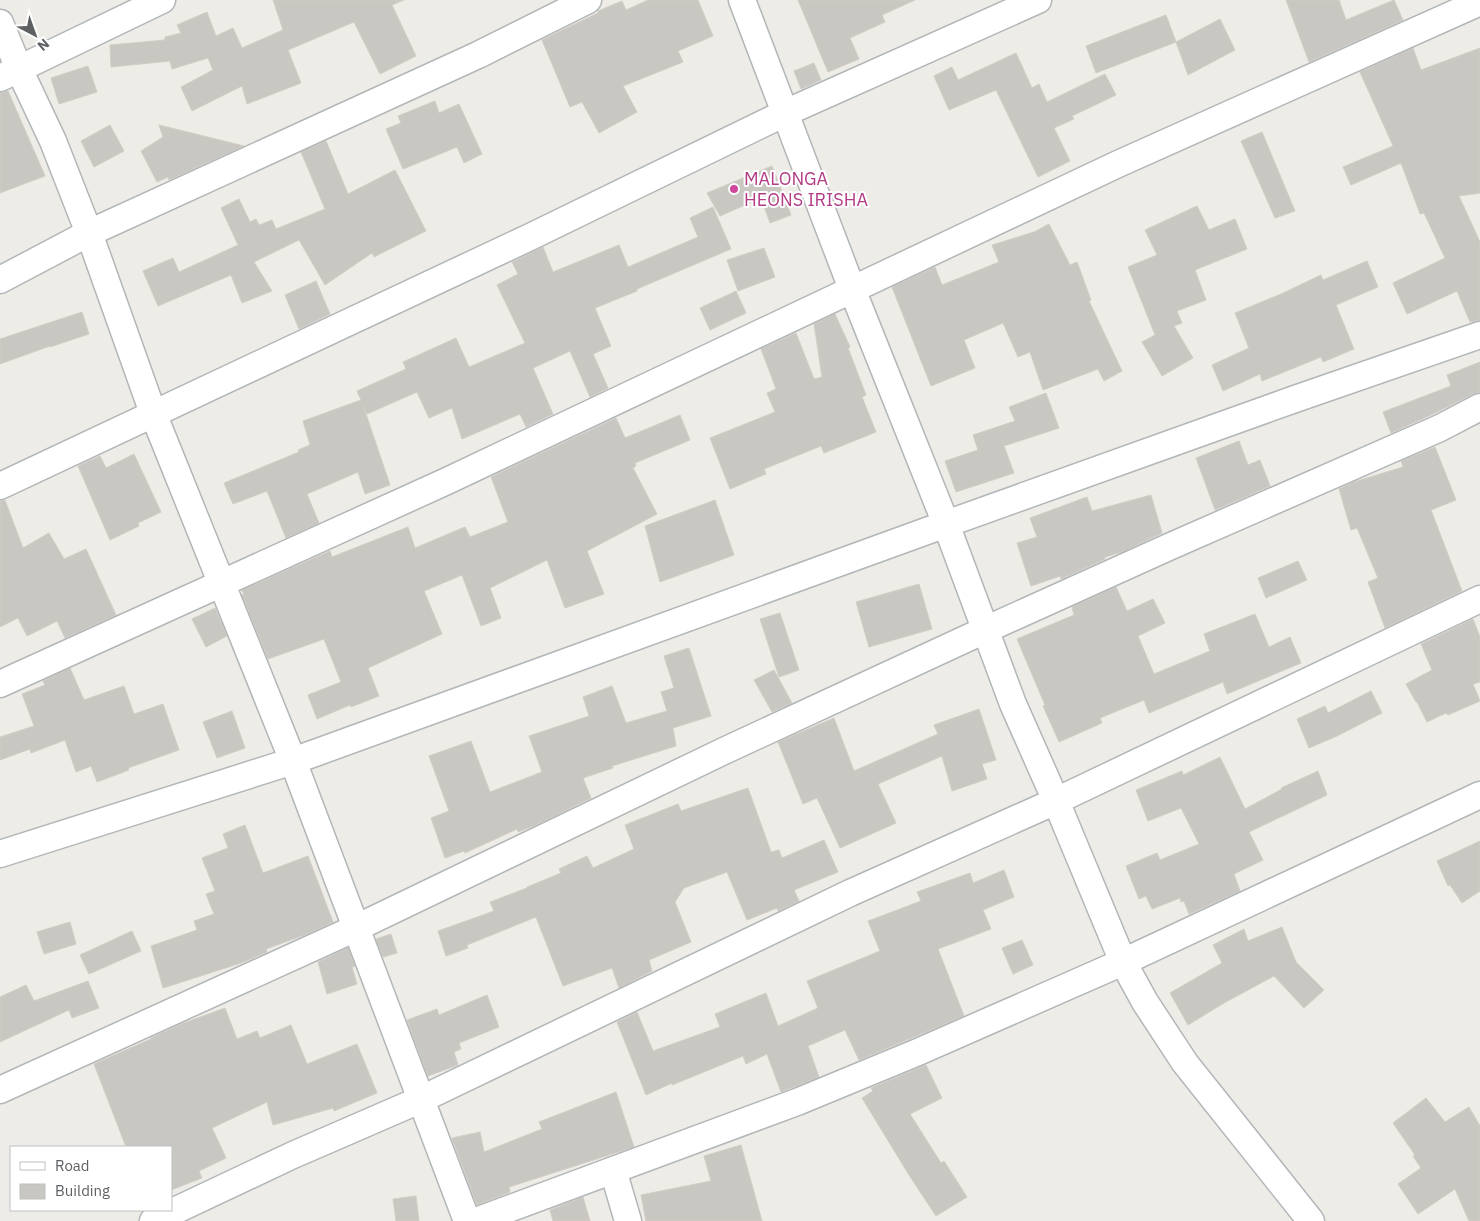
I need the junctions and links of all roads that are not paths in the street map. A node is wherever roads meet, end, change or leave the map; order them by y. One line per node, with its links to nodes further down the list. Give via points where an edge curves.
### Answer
1 (162, 0): 7 (street)
2 (588, 0): 9 (street, via 478,55)
3 (742, 0): 8 (street)
4 (1038, 0): 8 (street)
5 (1480, 2): 11 (street, via 1127,160)
6 (0, 23): 7 (street)
7 (9, 74): 9 (street, via 53,141)
8 (785, 113): 11 (street); 14 (street)
9 (89, 233): 10 (street); 14 (street)
10 (0, 280)
11 (852, 289): 16 (street); 17 (street, via 447,481)
12 (1480, 335): 16 (street)
13 (1480, 408): 19 (street)
14 (153, 413): 15 (street); 17 (street)
15 (0, 486)
16 (946, 524): 19 (street); 21 (street)
17 (221, 583): 20 (street); 21 (street)
18 (1480, 599): 23 (street)
19 (985, 630): 23 (street, via 1013,704); 25 (street)
20 (0, 684)
21 (292, 761): 24 (street); 25 (street)
22 (1480, 795): 26 (street)
23 (1056, 801): 26 (street); 28 (street, via 850,893)
24 (0, 854)
25 (356, 928): 27 (street); 28 (street)
26 (1123, 962): 29 (street, via 798,1102); 34 (street, via 1185,1063)
27 (0, 1090)
28 (422, 1099): 30 (street); 31 (street)
29 (613, 1170): 32 (street); 33 (street)
30 (153, 1221)
31 (467, 1221)
32 (476, 1221)
33 (628, 1221)
34 (1311, 1221)

